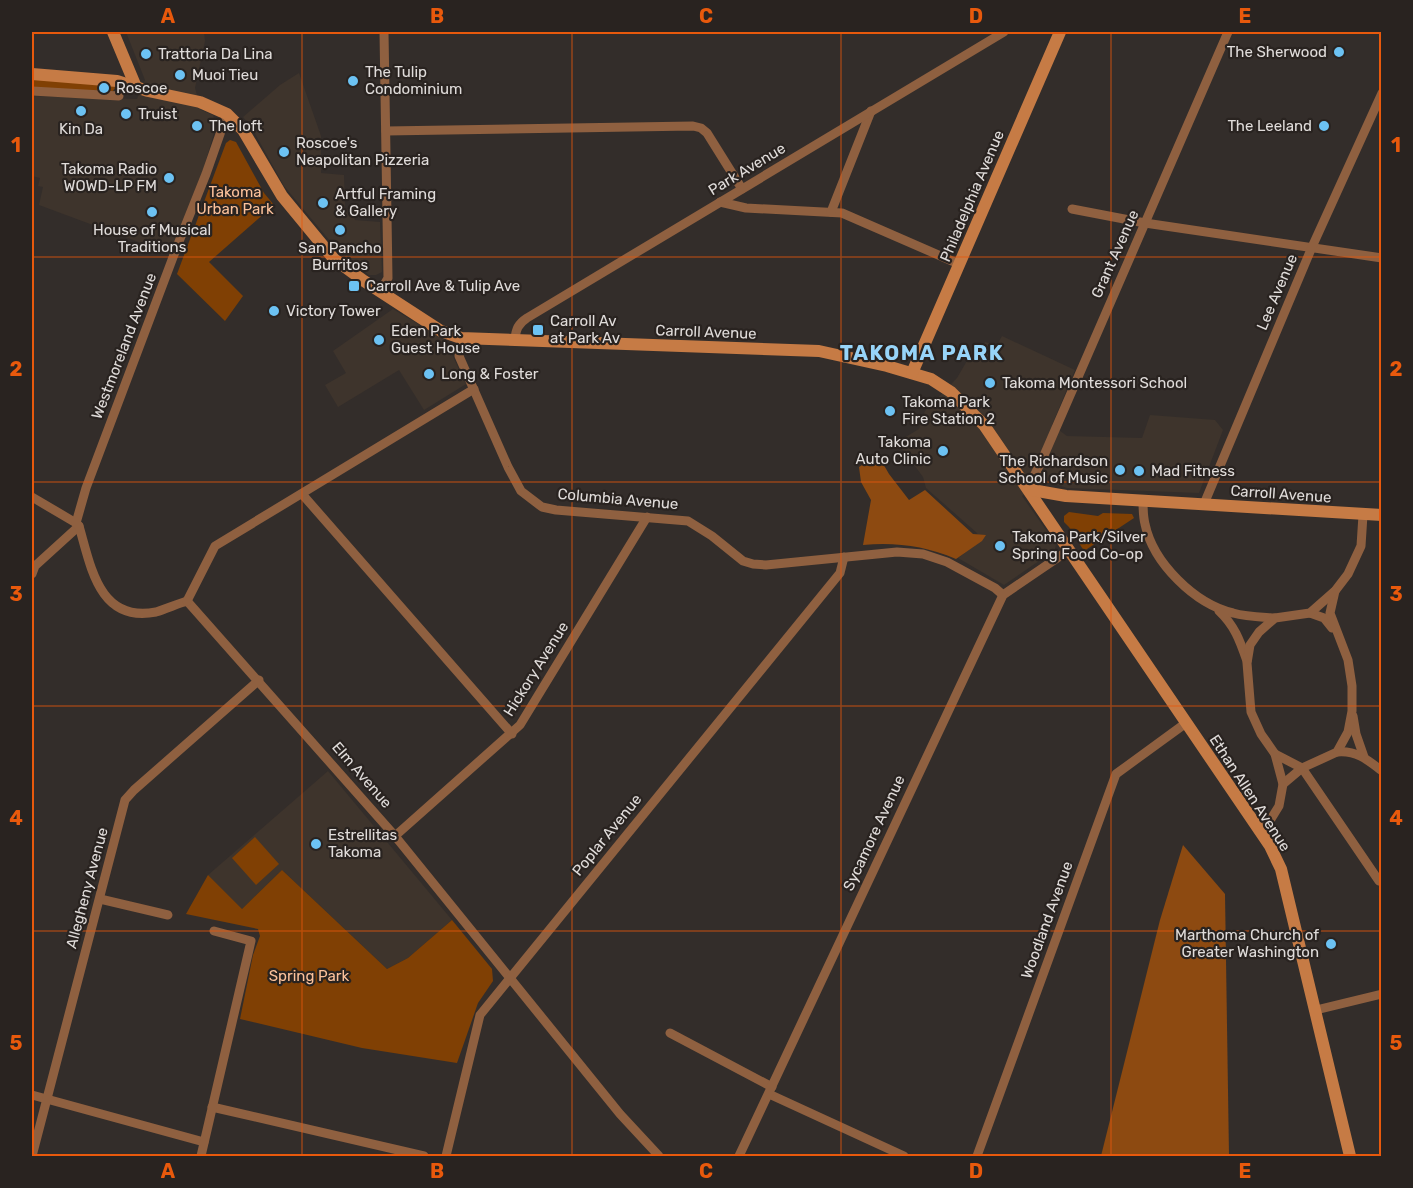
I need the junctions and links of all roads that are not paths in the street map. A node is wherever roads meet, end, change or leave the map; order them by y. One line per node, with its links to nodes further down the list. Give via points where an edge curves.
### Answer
1 (113, 32): 7 (main road)
2 (384, 32): 13 (street)
3 (1001, 32): 11 (street, Park Avenue)
4 (1060, 32): 21 (main road, Philadelphia Avenue)
5 (1228, 32): 18 (street, Grant Avenue)
6 (32, 74): 7 (main road, Carroll Avenue, via 108,80)
7 (136, 87): 12 (main road, Carroll Avenue, via 200,102)
8 (32, 91): 10 (street)
9 (1382, 93): 19 (street, Lee Avenue)
10 (119, 96)
11 (871, 111): 14 (street, Park Avenue); 17 (street)
12 (227, 114): 22 (main road, Carroll Avenue, via 243,130 282,196 328,252); 35 (street, Westmoreland Avenue, via 86,488)
13 (386, 131): 14 (street, via 701,128); 22 (street, via 388,278)
14 (742, 189): 15 (street, Park Avenue)
15 (720, 202): 17 (street, via 746,208); 24 (street, Park Avenue, via 520,323)
16 (1072, 209): 18 (street)
17 (831, 212): 21 (street, via 842,213)
18 (1145, 223): 19 (street); 27 (street, Grant Avenue)
19 (1312, 247): 20 (street); 31 (street, Lee Avenue)
20 (1382, 258)
21 (959, 264): 25 (main road, Philadelphia Avenue)
22 (381, 292): 23 (main road, Carroll Avenue, via 441,331)
23 (460, 338): 24 (main road, Carroll Avenue); 26 (street, Columbia Avenue, via 459,356)
24 (515, 339): 25 (main road, Carroll Avenue, via 819,351)
25 (912, 373): 27 (main road, Carroll Avenue, via 951,392 980,420)
26 (474, 389): 28 (street); 34 (street, Columbia Avenue, via 521,491 542,507)
27 (1028, 488): 30 (main road, Carroll Avenue, via 1066,496); 36 (main road, Ethan Allen Avenue)
28 (302, 494): 41 (street, via 215,546); 50 (street)
29 (32, 497): 35 (street)
30 (1143, 500): 31 (main road, Carroll Avenue); 42 (street, via 1144,524 1169,570 1188,590)
31 (1204, 504): 33 (main road, Carroll Avenue)
32 (1380, 512): 33 (main road, Carroll Avenue)
33 (1363, 515): 39 (street, via 1360,546 1348,574)
34 (647, 517): 37 (street, Columbia Avenue, via 688,521 743,561 753,564); 50 (street, Hickory Avenue)
35 (77, 524): 38 (street, via 35,566); 41 (street, via 94,574 116,608 130,613 155,612)
36 (1069, 550): 40 (street); 49 (main road, Ethan Allen Avenue)
37 (844, 557): 40 (street, Columbia Avenue, via 923,554 946,562); 63 (street, Poplar Avenue, via 840,573)
38 (32, 574)
39 (1335, 591): 43 (street); 45 (street, via 1330,613)
40 (1003, 595): 67 (street, Sycamore Avenue)
41 (187, 601): 47 (street, Elm Avenue)
42 (1215, 607): 44 (street, via 1234,614); 46 (street, via 1237,632)
43 (1310, 613): 44 (street); 45 (street, via 1324,618)
44 (1275, 618): 46 (street, via 1250,645)
45 (1337, 635): 48 (street, via 1348,660)
46 (1247, 663): 52 (street, via 1251,712)
47 (259, 681): 58 (street, Elm Avenue); 60 (street, Allegheny Avenue, via 125,800)
48 (1353, 711): 51 (street); 53 (street)
49 (1186, 723): 57 (main road, Ethan Allen Avenue); 79 (street, Woodland Avenue, via 1116,774)
50 (512, 734): 58 (street, Hickory Avenue)
51 (1337, 752): 53 (street); 54 (street)
52 (1275, 754): 54 (street); 56 (street)
53 (1364, 757): 55 (street)
54 (1305, 766): 56 (street); 59 (street)
55 (1382, 771)
56 (1283, 784): 57 (street, via 1279,806)
57 (1259, 829): 65 (main road, Ethan Allen Avenue, via 1281,869)
58 (395, 836): 63 (street, Elm Avenue)
59 (1379, 881)
60 (100, 900): 61 (street); 69 (street, Allegheny Avenue)
61 (168, 915)
62 (214, 931): 70 (street, via 251,941)
63 (510, 978): 75 (street, Poplar Avenue, via 477,1023); 76 (street, Elm Avenue)
64 (1382, 994): 65 (street)
65 (1316, 1010): 80 (main road, Ethan Allen Avenue)
66 (670, 1033): 67 (street)
67 (771, 1090): 77 (street, Sycamore Avenue); 78 (street)
68 (32, 1095): 69 (street)
69 (47, 1100): 71 (street); 72 (street, Allegheny Avenue)
70 (212, 1107): 71 (street); 74 (street)
71 (204, 1142): 73 (street)
72 (32, 1156)
73 (201, 1156)
74 (424, 1156)
75 (446, 1156)
76 (659, 1156)
77 (739, 1156)
78 (904, 1156)
79 (977, 1156)
80 (1350, 1156)

